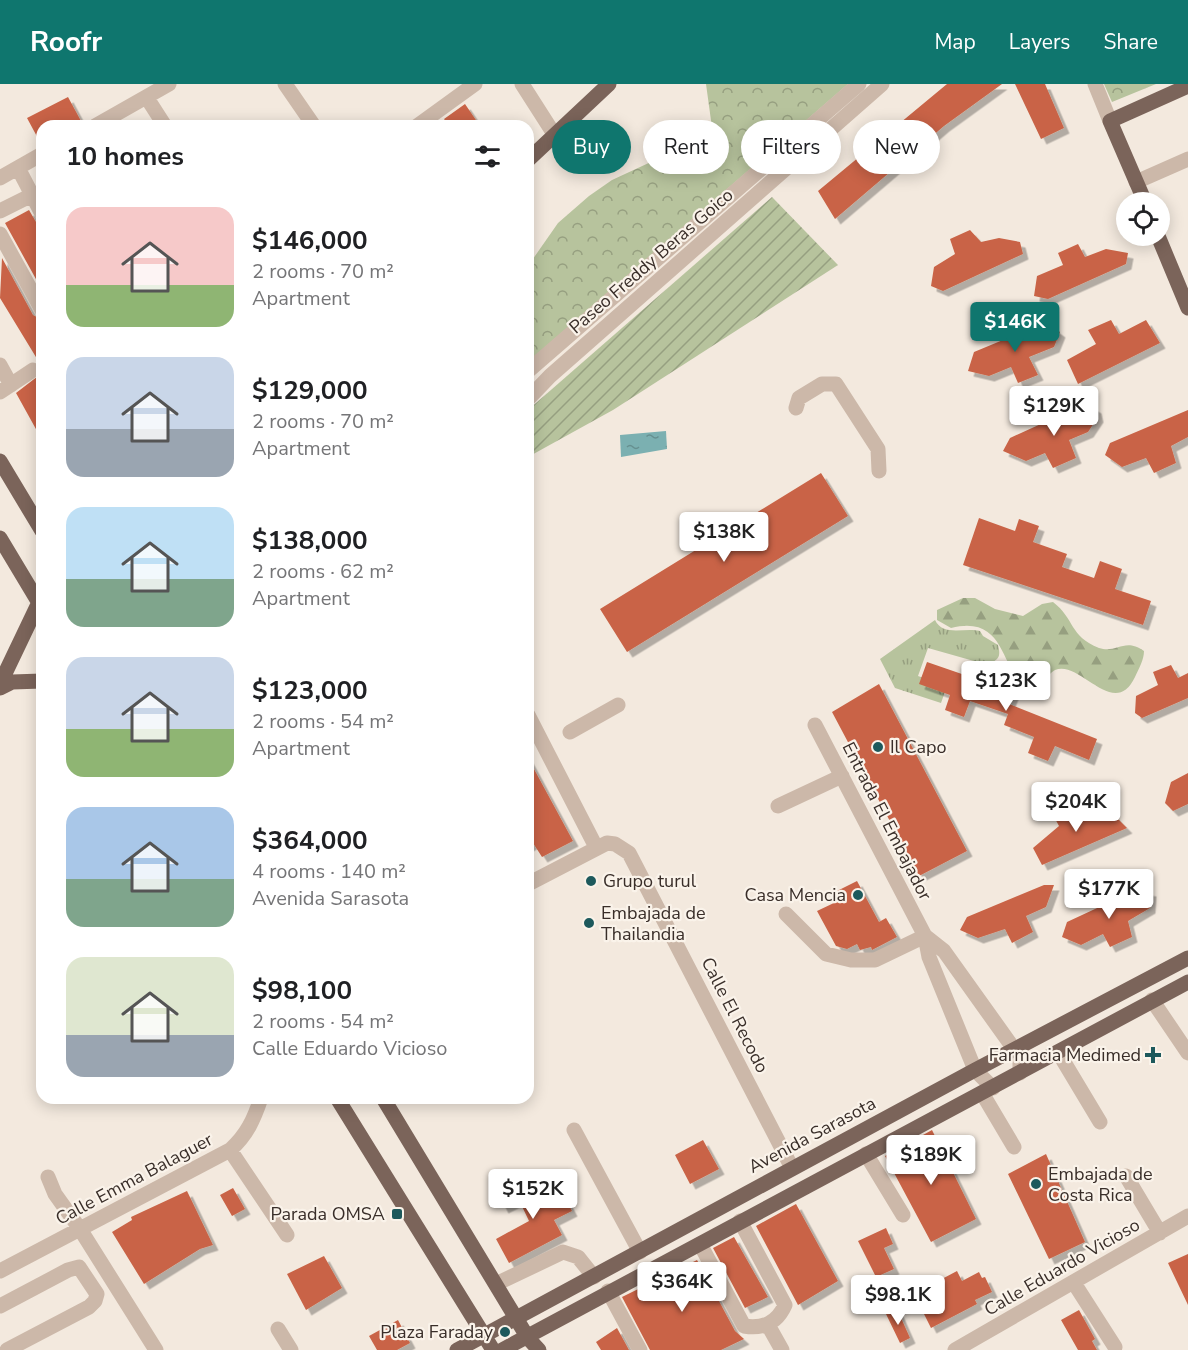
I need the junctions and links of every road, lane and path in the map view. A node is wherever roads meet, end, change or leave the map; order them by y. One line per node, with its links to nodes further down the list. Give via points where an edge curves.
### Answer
1 (169, 84): 10 (street)
2 (285, 84): 13 (street)
3 (475, 84): 14 (street)
4 (522, 84): 19 (street)
5 (609, 84): 15 (main road)
6 (859, 84): 16 (street, Paseo Freddy Beras Goico)
7 (882, 84): 17 (street, Paseo Freddy Beras Goico)
8 (1095, 84): 18 (street)
9 (1188, 86): 18 (main road)
10 (147, 98): 11 (street); 12 (street)
11 (106, 120)
12 (161, 120)
13 (310, 120)
14 (425, 120)
15 (569, 120)
16 (825, 120)
17 (834, 120)
18 (1110, 121): 28 (main road)
19 (552, 131)
20 (552, 136): 21 (main road)
21 (534, 154)
22 (36, 158): 24 (street)
23 (1188, 159): 28 (street)
24 (18, 168): 27 (street); 30 (street)
25 (766, 174): 38 (street, Paseo Freddy Beras Goico)
26 (770, 174): 41 (street, Paseo Freddy Beras Goico)
27 (0, 178)
28 (1136, 182): 29 (main road)
29 (1140, 192)
30 (32, 195): 31 (street); 32 (street)
31 (36, 203)
32 (0, 211)
33 (0, 234): 35 (street)
34 (1162, 246): 36 (main road)
35 (36, 299)
36 (1188, 308)
37 (0, 365): 40 (street)
38 (534, 366)
39 (33, 370): 40 (street)
40 (5, 388)
41 (534, 393)
42 (796, 408): 44 (street, via 799,398 822,384 836,384 878,449)
43 (0, 461): 45 (main road)
44 (879, 471)
45 (36, 521)
46 (0, 538): 47 (main road)
47 (36, 594)
48 (36, 612): 50 (main road)
49 (36, 681): 50 (main road)
50 (0, 686)
51 (618, 705): 54 (street)
52 (815, 725): 55 (street, Entrada El Embajador)
53 (534, 727): 57 (street)
54 (570, 732)
55 (842, 776): 56 (street); 60 (street, Entrada El Embajador)
56 (778, 806)
57 (596, 847): 58 (street); 78 (street, Calle El Recodo, via 615,844 629,853)
58 (534, 881)
59 (786, 914): 60 (street, via 826,954 851,960 874,960)
60 (925, 936): 64 (street, Entrada El Embajador, via 944,951); 67 (street, Entrada El Embajador, via 929,957)
61 (1188, 958): 64 (main road, Avenida Sarasota)
62 (1188, 982): 63 (main road)
63 (1152, 1000): 65 (main road); 66 (street)
64 (1014, 1049): 67 (main road, Avenida Sarasota); 68 (street, via 1020,1060)
65 (1058, 1052): 68 (main road); 73 (street)
66 (1188, 1053)
67 (975, 1070): 69 (street); 78 (main road, Avenida Sarasota)
68 (1020, 1072): 69 (main road)
69 (987, 1091): 75 (street); 77 (main road)
70 (259, 1104): 76 (street, Calle Emma Balaguer, via 243,1138)
71 (341, 1104): 98 (main road)
72 (387, 1104): 92 (main road)
73 (1100, 1122)
74 (574, 1130): 88 (street)
75 (1014, 1148)
76 (230, 1150): 84 (street, Calle Emma Balaguer); 86 (street)
77 (866, 1154): 81 (street); 83 (main road)
78 (792, 1168): 88 (main road, Avenida Sarasota)
79 (1126, 1176): 85 (street)
80 (48, 1177): 84 (street)
81 (903, 1215)
82 (1188, 1216): 85 (street, Calle Eduardo Vicioso)
83 (740, 1221): 87 (main road); 96 (street, via 785,1305)
84 (80, 1229): 89 (street, Calle Emma Balaguer); 103 (street)
85 (1160, 1233): 91 (street, Calle Eduardo Vicioso)
86 (287, 1236)
87 (700, 1244): 93 (main road); 96 (street, via 744,1326)
88 (640, 1252): 90 (main road, Avenida Sarasota)
89 (0, 1270)
90 (594, 1276): 92 (street, via 578,1257 563,1252); 95 (main road, Avenida Sarasota)
91 (1074, 1283): 101 (street); 111 (street, Calle Eduardo Vicioso)
92 (496, 1284): 95 (main road)
93 (608, 1291): 99 (main road); 109 (street)
94 (0, 1306): 102 (street, via 79,1268 97,1294 89,1307)
95 (517, 1319): 98 (main road, Avenida Sarasota); 99 (main road)
96 (768, 1325): 110 (street)
97 (278, 1329): 104 (street)
98 (484, 1336): 105 (main road, Avenida Sarasota); 106 (main road)
99 (528, 1338): 107 (main road); 108 (main road)
100 (0, 1341): 102 (street)
101 (1114, 1347)
102 (6, 1350)
103 (156, 1350)
104 (291, 1350)
105 (457, 1350)
106 (493, 1350)
107 (502, 1350)
108 (539, 1350)
109 (640, 1350)
110 (782, 1350)
111 (955, 1350)

